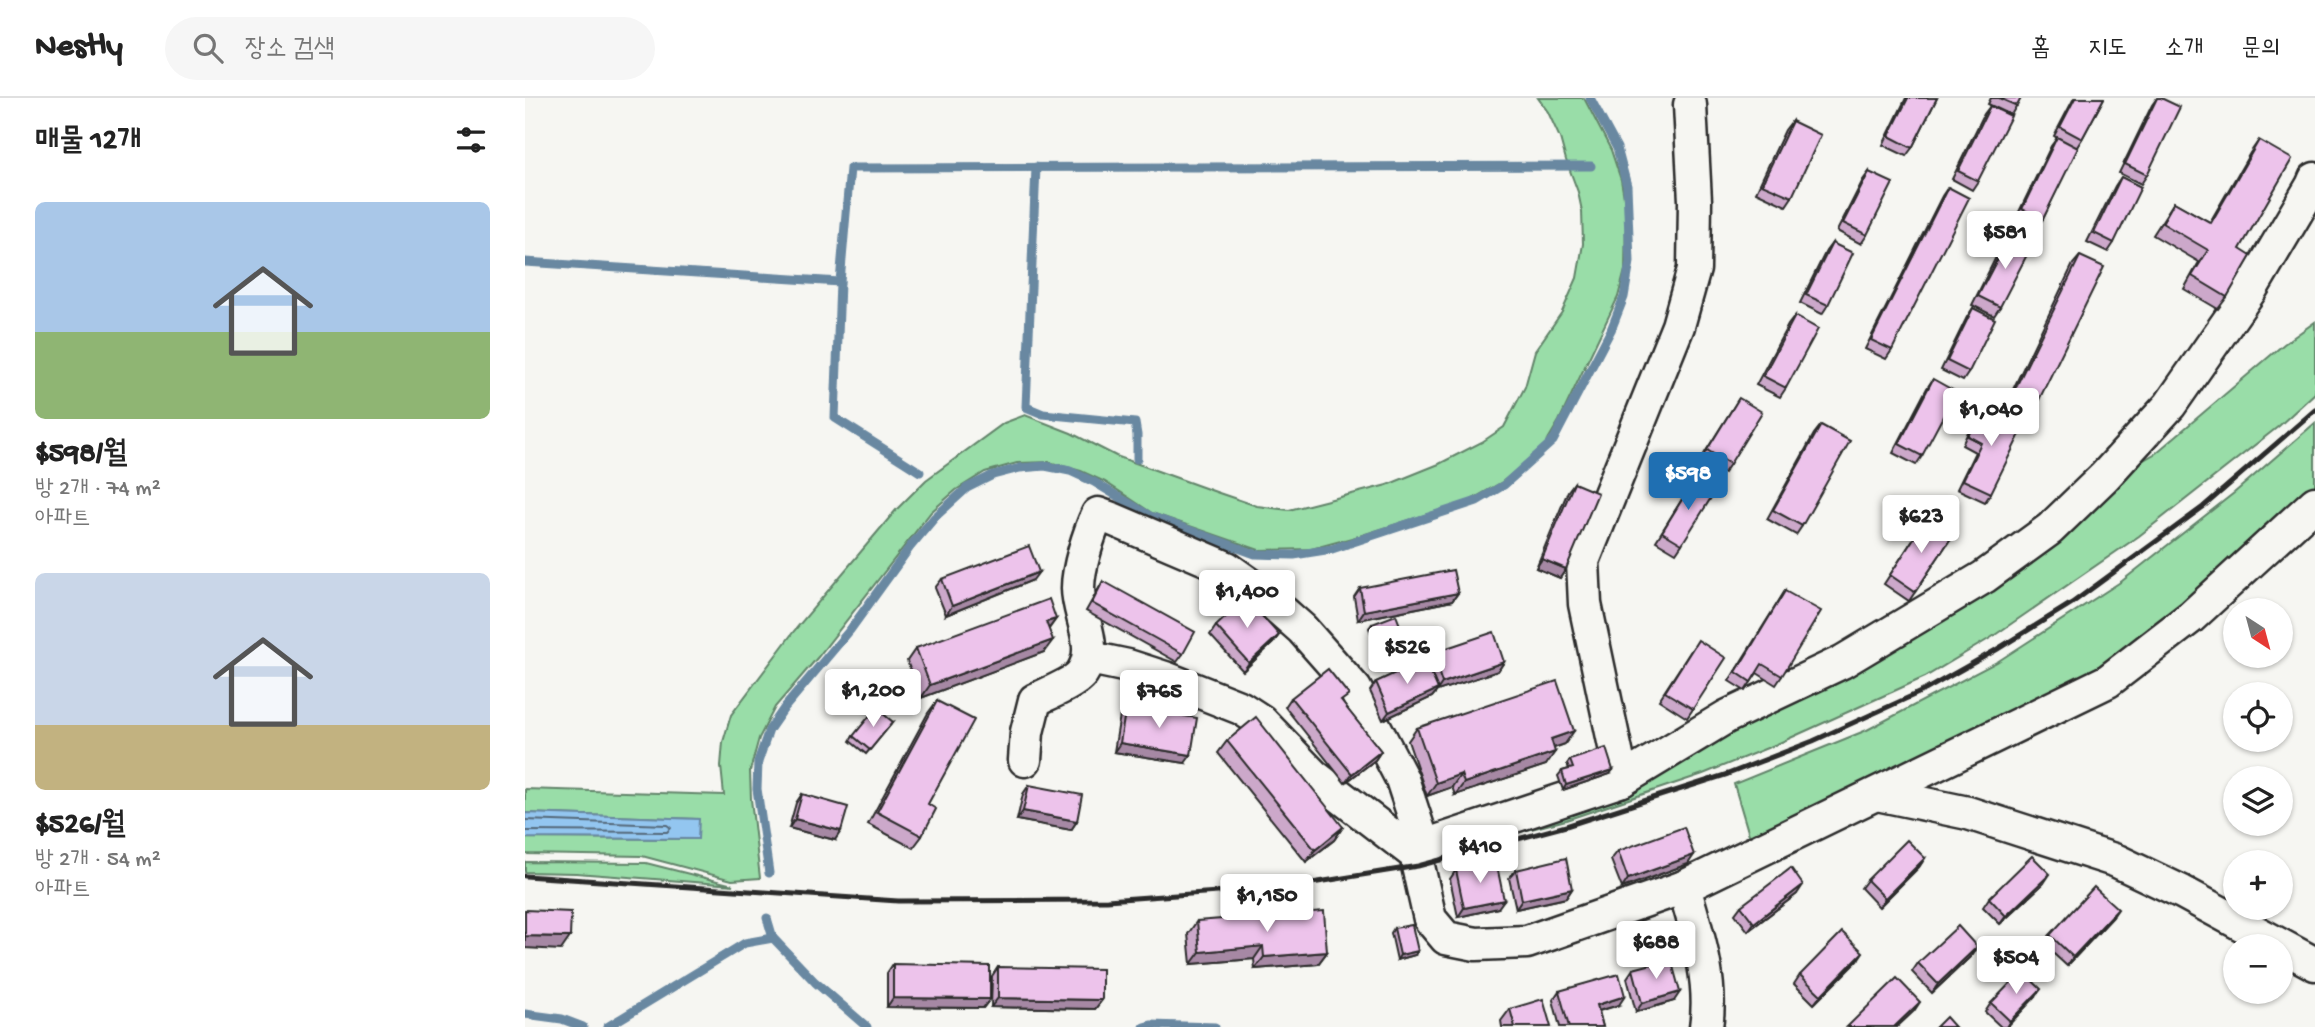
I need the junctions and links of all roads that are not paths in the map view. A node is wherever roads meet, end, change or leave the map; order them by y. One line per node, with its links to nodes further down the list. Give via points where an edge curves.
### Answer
1 (1690, 105): 6 (street, via 1694,269 1678,326 1583,561 1585,604)
2 (2315, 179): 6 (street, via 2251,289 2170,405 2105,478 2050,529 1984,577 1842,662 1726,717)
3 (2315, 503): 7 (street, via 2191,617 2108,681)
4 (1090, 658): 5 (street, via 1081,675 1035,700); 8 (street, via 1165,678 1241,708 1261,721 1314,776); 8 (street, via 1078,584 1097,514 1227,568 1302,629 1355,689 1402,779)
5 (1025, 760)
6 (1622, 780): 8 (street)
7 (1877, 794): 9 (street); 10 (street, via 1968,813 2117,861)
8 (1421, 851): 9 (street, via 1430,919 1446,938 1476,944 1527,942)
9 (1684, 887): 11 (street, via 1704,955)
10 (2315, 964)
11 (1706, 1027)

